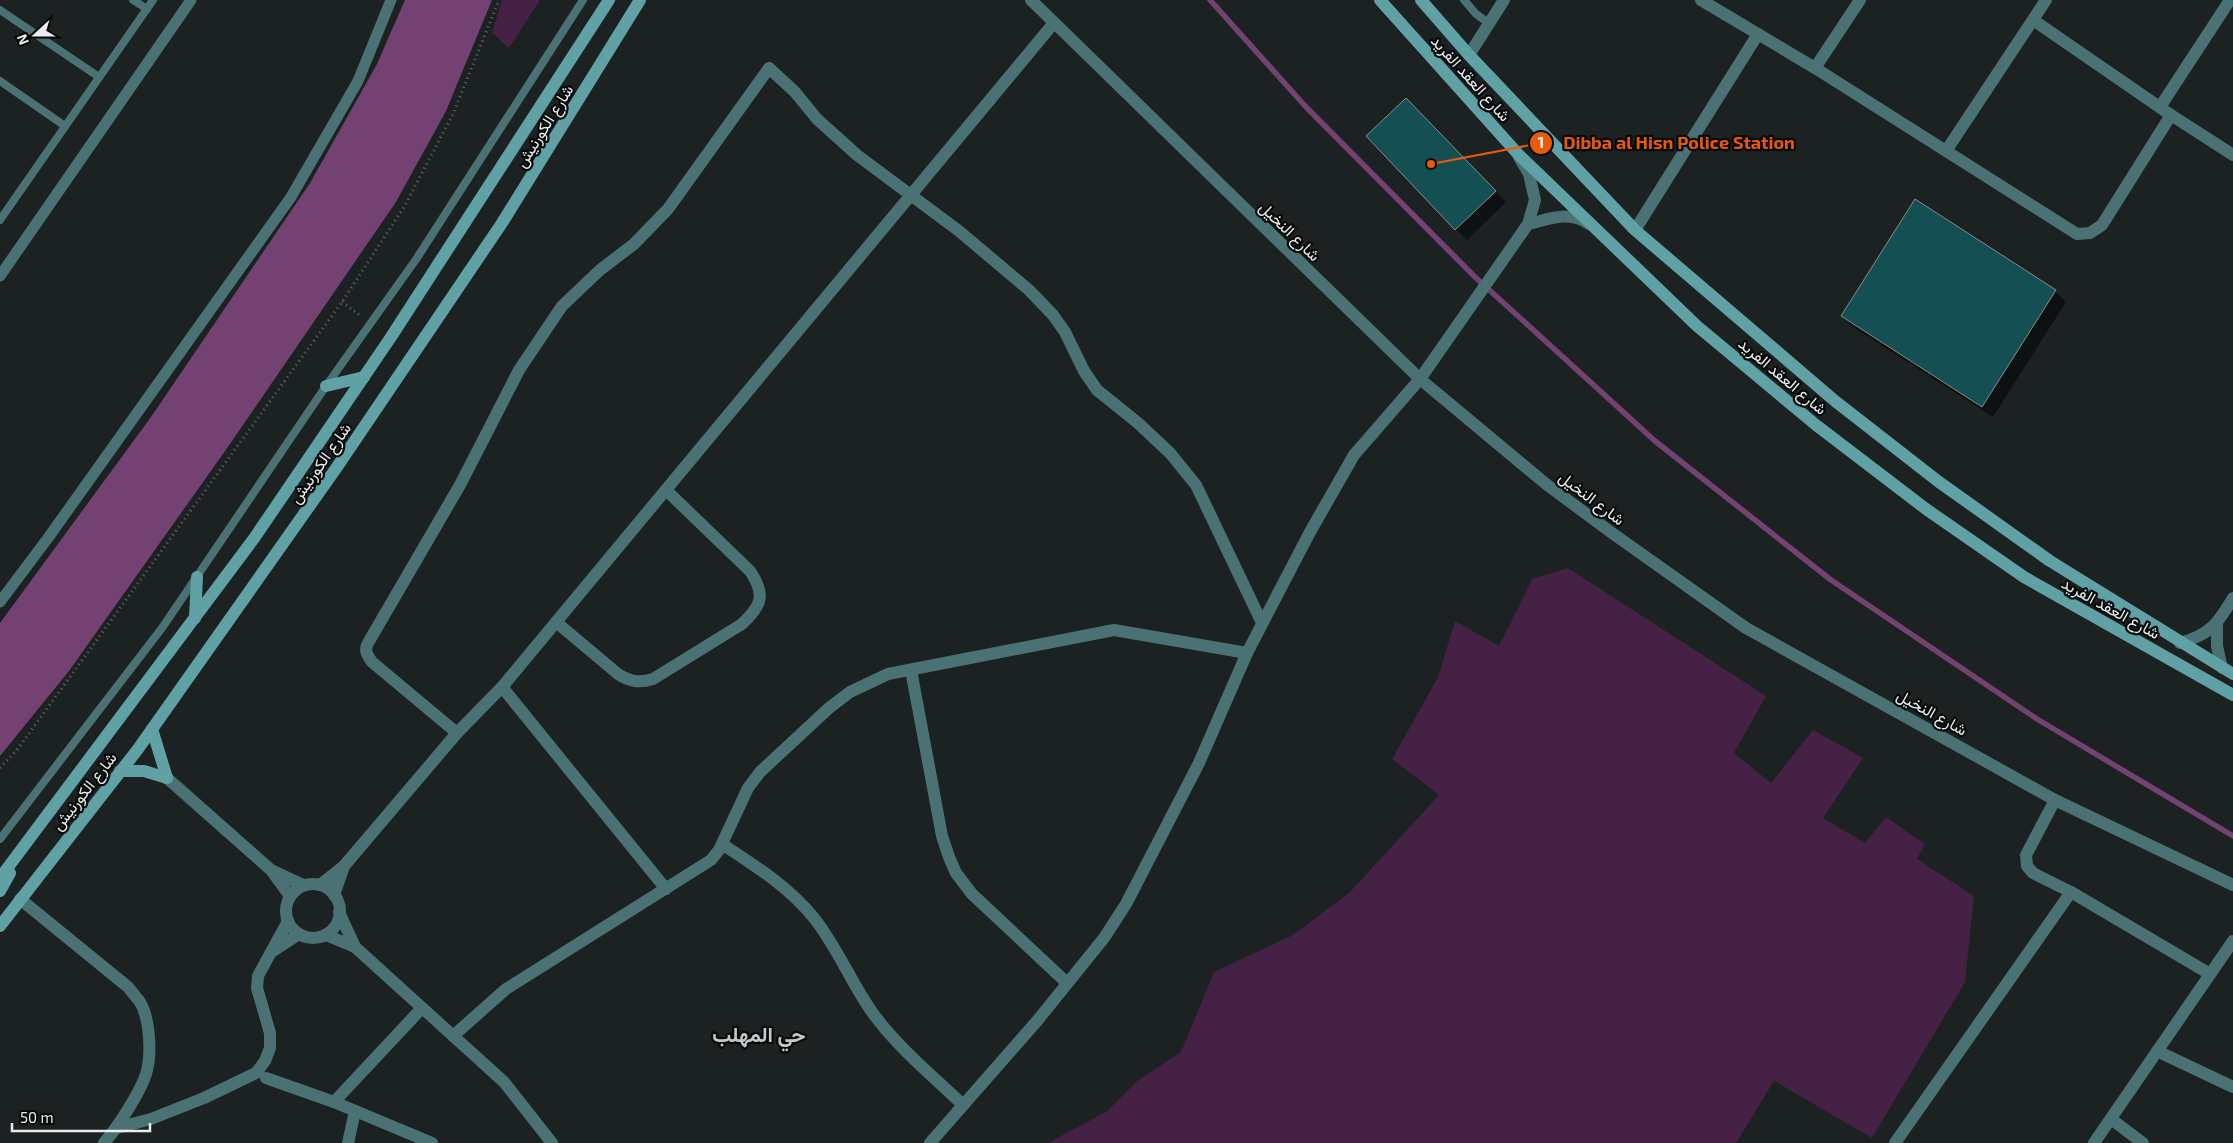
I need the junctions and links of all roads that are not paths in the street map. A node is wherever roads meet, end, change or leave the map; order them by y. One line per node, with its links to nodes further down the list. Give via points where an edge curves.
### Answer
1 (133, 0): 17 (lane)
2 (153, 0): 17 (lane)
3 (191, 0): 38 (street)
4 (391, 0): 45 (street, via 358,81 291,197)
5 (583, 0): 41 (lane, via 417,258)
6 (609, 0): 39 (main road, شارع الكورنيش)
7 (640, 0): 56 (main road, شارع الكورنيش, via 496,231 337,467)
8 (1030, 0): 20 (street, شارع النخيل)
9 (1380, 0): 31 (main road, شارع العقد الفريد)
10 (1421, 0): 23 (main road, شارع العقد الفريد)
11 (1464, 0): 21 (lane)
12 (1504, 0): 21 (street)
13 (1701, 0): 22 (street)
14 (1860, 0): 24 (street)
15 (2046, 0): 19 (street)
16 (2230, 0): 27 (street)
17 (146, 9): 25 (lane)
18 (0, 10): 25 (lane)
19 (2032, 20): 27 (street); 30 (street)
20 (1053, 24): 33 (street); 40 (street, شارع النخيل)
21 (1490, 24): 23 (street)
22 (1758, 34): 24 (street); 37 (street)
23 (1469, 55): 37 (main road, شارع العقد الفريد)
24 (1815, 68): 30 (street)
25 (99, 77): 29 (lane)
26 (0, 81): 29 (lane)
27 (2160, 107): 28 (street)
28 (2172, 116): 30 (street, via 2102,225 2090,233 2071,231); 32 (street)
29 (65, 126): 34 (lane)
30 (1946, 150)
31 (1518, 154): 35 (street, via 1529,174 1535,200); 36 (main road, شارع العقد الفريد)
32 (2233, 154)
33 (911, 194): 42 (street); 48 (street, via 1029,290 1066,332 1084,372 1097,390 1138,423 1183,467 1210,512); 57 (street, via 857,155 817,119 769,68 668,208 634,244 562,306 519,370 460,485 366,648 372,662)
34 (0, 220)
35 (1528, 224): 36 (street, via 1564,216 1580,217); 40 (street)
36 (1595, 228): 55 (main road, شارع العقد الفريد, via 1697,326 1816,425 1926,509 2024,578)
37 (1635, 230): 50 (main road, شارع العقد الفريد, via 1835,401 1939,482 2050,562)
38 (0, 276)
39 (364, 377): 41 (main road); 46 (main road, شارع الكورنيش, via 255,537)
40 (1420, 379): 48 (street, via 1354,455); 60 (street, شارع النخيل, via 1546,484 1746,628)
41 (326, 386): 43 (lane)
42 (666, 490): 47 (street); 47 (street, via 750,570 760,592 759,605 752,614 742,624 643,682 618,674)
43 (197, 577): 46 (main road); 61 (lane, via 162,628)
44 (2233, 598): 49 (street)
45 (0, 602)
46 (195, 618): 63 (main road, شارع الكورنيش)
47 (556, 622): 54 (street)
48 (1262, 623): 51 (street)
49 (2217, 624): 50 (street, via 2200,636); 53 (street, via 2217,646)
50 (2180, 643): 53 (main road, شارع العقد الفريد)
51 (1246, 653): 52 (street, via 1114,630); 86 (street, via 1198,763 1126,904 1104,938)
52 (911, 670): 62 (street, via 888,674 850,692 822,714 760,772 748,788); 86 (street, via 940,828 956,873 972,894)
53 (2228, 671)
54 (502, 687): 57 (street); 70 (street)
55 (2233, 695)
56 (152, 729): 58 (main road, شارع الكورنيش); 59 (main road)
57 (457, 734): 64 (street)
58 (120, 771): 59 (main road, via 144,772); 75 (main road, شارع الكورنيش)
59 (167, 778): 65 (street)
60 (2055, 800): 68 (street, شارع النخيل); 72 (street, via 2026,855 2027,866 2033,873)
61 (0, 839)
62 (722, 844): 70 (street, via 711,860); 93 (street, via 763,871 814,918 873,1013)
63 (15, 859): 66 (main road, شارع الكورنيش); 71 (main road)
64 (344, 866): 67 (street); 73 (street)
65 (271, 870): 69 (street); 74 (street)
66 (0, 878)
67 (320, 885): 69 (street); 73 (street)
68 (2233, 885)
69 (303, 886): 74 (street)
70 (666, 889): 88 (street, via 506,989)
71 (0, 891)
72 (2071, 892): 85 (street); 102 (street)
73 (334, 895): 77 (street)
74 (290, 896): 78 (street, via 286,904)
75 (20, 900): 76 (main road, شارع الكورنيش); 96 (street, via 109,970 140,1003 149,1039 146,1074)
76 (5, 911): 79 (main road, شارع الكورنيش)
77 (339, 912): 81 (street, via 338,921); 83 (street)
78 (288, 921): 80 (street); 84 (street)
79 (0, 926)
80 (299, 934): 81 (street, via 308,938); 84 (street)
81 (326, 935): 83 (street)
82 (2233, 941): 85 (street)
83 (355, 947): 87 (street)
84 (273, 951): 96 (street, via 258,976 257,988 270,1040 266,1061 256,1073 152,1119)
85 (2210, 974): 89 (street)
86 (1067, 983): 93 (street)
87 (422, 1008): 88 (street); 92 (street)
88 (453, 1036): 100 (street, via 504,1082)
89 (2157, 1051): 91 (street); 95 (street)
90 (266, 1078): 92 (street)
91 (2233, 1087)
92 (334, 1102): 94 (street)
93 (963, 1105): 101 (street)
94 (355, 1111): 98 (street); 99 (street)
95 (2111, 1119): 103 (street); 104 (street)
96 (117, 1128): 97 (street)
97 (104, 1143)
98 (348, 1143)
99 (432, 1143)
100 (552, 1143)
101 (930, 1143)
102 (1895, 1143)
103 (2094, 1143)
104 (2144, 1143)

